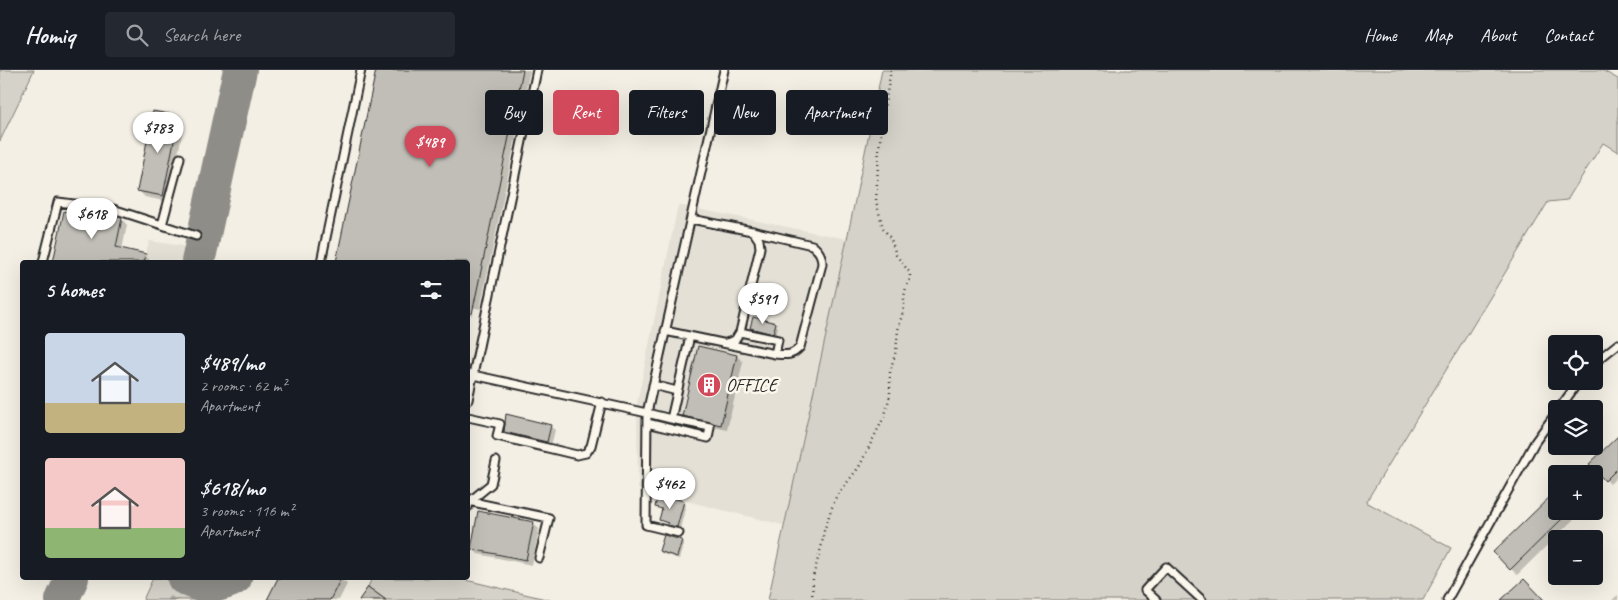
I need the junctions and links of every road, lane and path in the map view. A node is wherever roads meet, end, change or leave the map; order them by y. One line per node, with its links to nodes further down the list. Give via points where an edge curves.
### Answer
1 (361, 70): 11 (lane)
2 (537, 70): 19 (lane)
3 (724, 70): 6 (lane)
4 (891, 70): 33 (path, via 879,148 876,202 883,228 896,255 910,273 910,279 890,371 890,395 885,415 859,466 836,497 813,577)
5 (180, 158): 7 (lane)
6 (691, 218): 8 (lane); 12 (lane)
7 (162, 225): 9 (lane); 10 (lane, via 113,209 58,202)
8 (752, 231): 13 (lane, via 759,240 760,248); 17 (lane, via 812,246 822,256 800,347 789,356)
9 (196, 236)
10 (44, 260)
11 (321, 260)
12 (665, 331): 14 (lane); 20 (lane)
13 (740, 332): 15 (lane, via 735,340); 17 (lane, via 778,340)
14 (690, 336): 15 (lane); 21 (lane)
15 (725, 343): 17 (lane)
16 (1618, 344): 18 (lane)
17 (776, 354)
18 (1603, 356)
19 (470, 374): 22 (lane)
20 (653, 385): 21 (lane); 23 (lane)
21 (677, 391): 25 (lane)
22 (602, 402): 23 (lane); 24 (lane, via 591,446 586,453 578,455 497,436 500,424)
23 (647, 412): 25 (lane); 26 (lane)
24 (470, 418)
25 (671, 419): 26 (lane, via 710,427 708,438)
26 (647, 423): 31 (lane, via 646,525)
27 (1548, 424): 36 (lane)
28 (496, 461): 29 (lane, via 491,484)
29 (470, 501)
30 (470, 503): 32 (lane, via 550,518)
31 (679, 532)
32 (539, 558)
33 (812, 600)
34 (1156, 600): 35 (lane, via 1145,590 1166,566)
35 (1202, 600)
36 (1447, 600)

